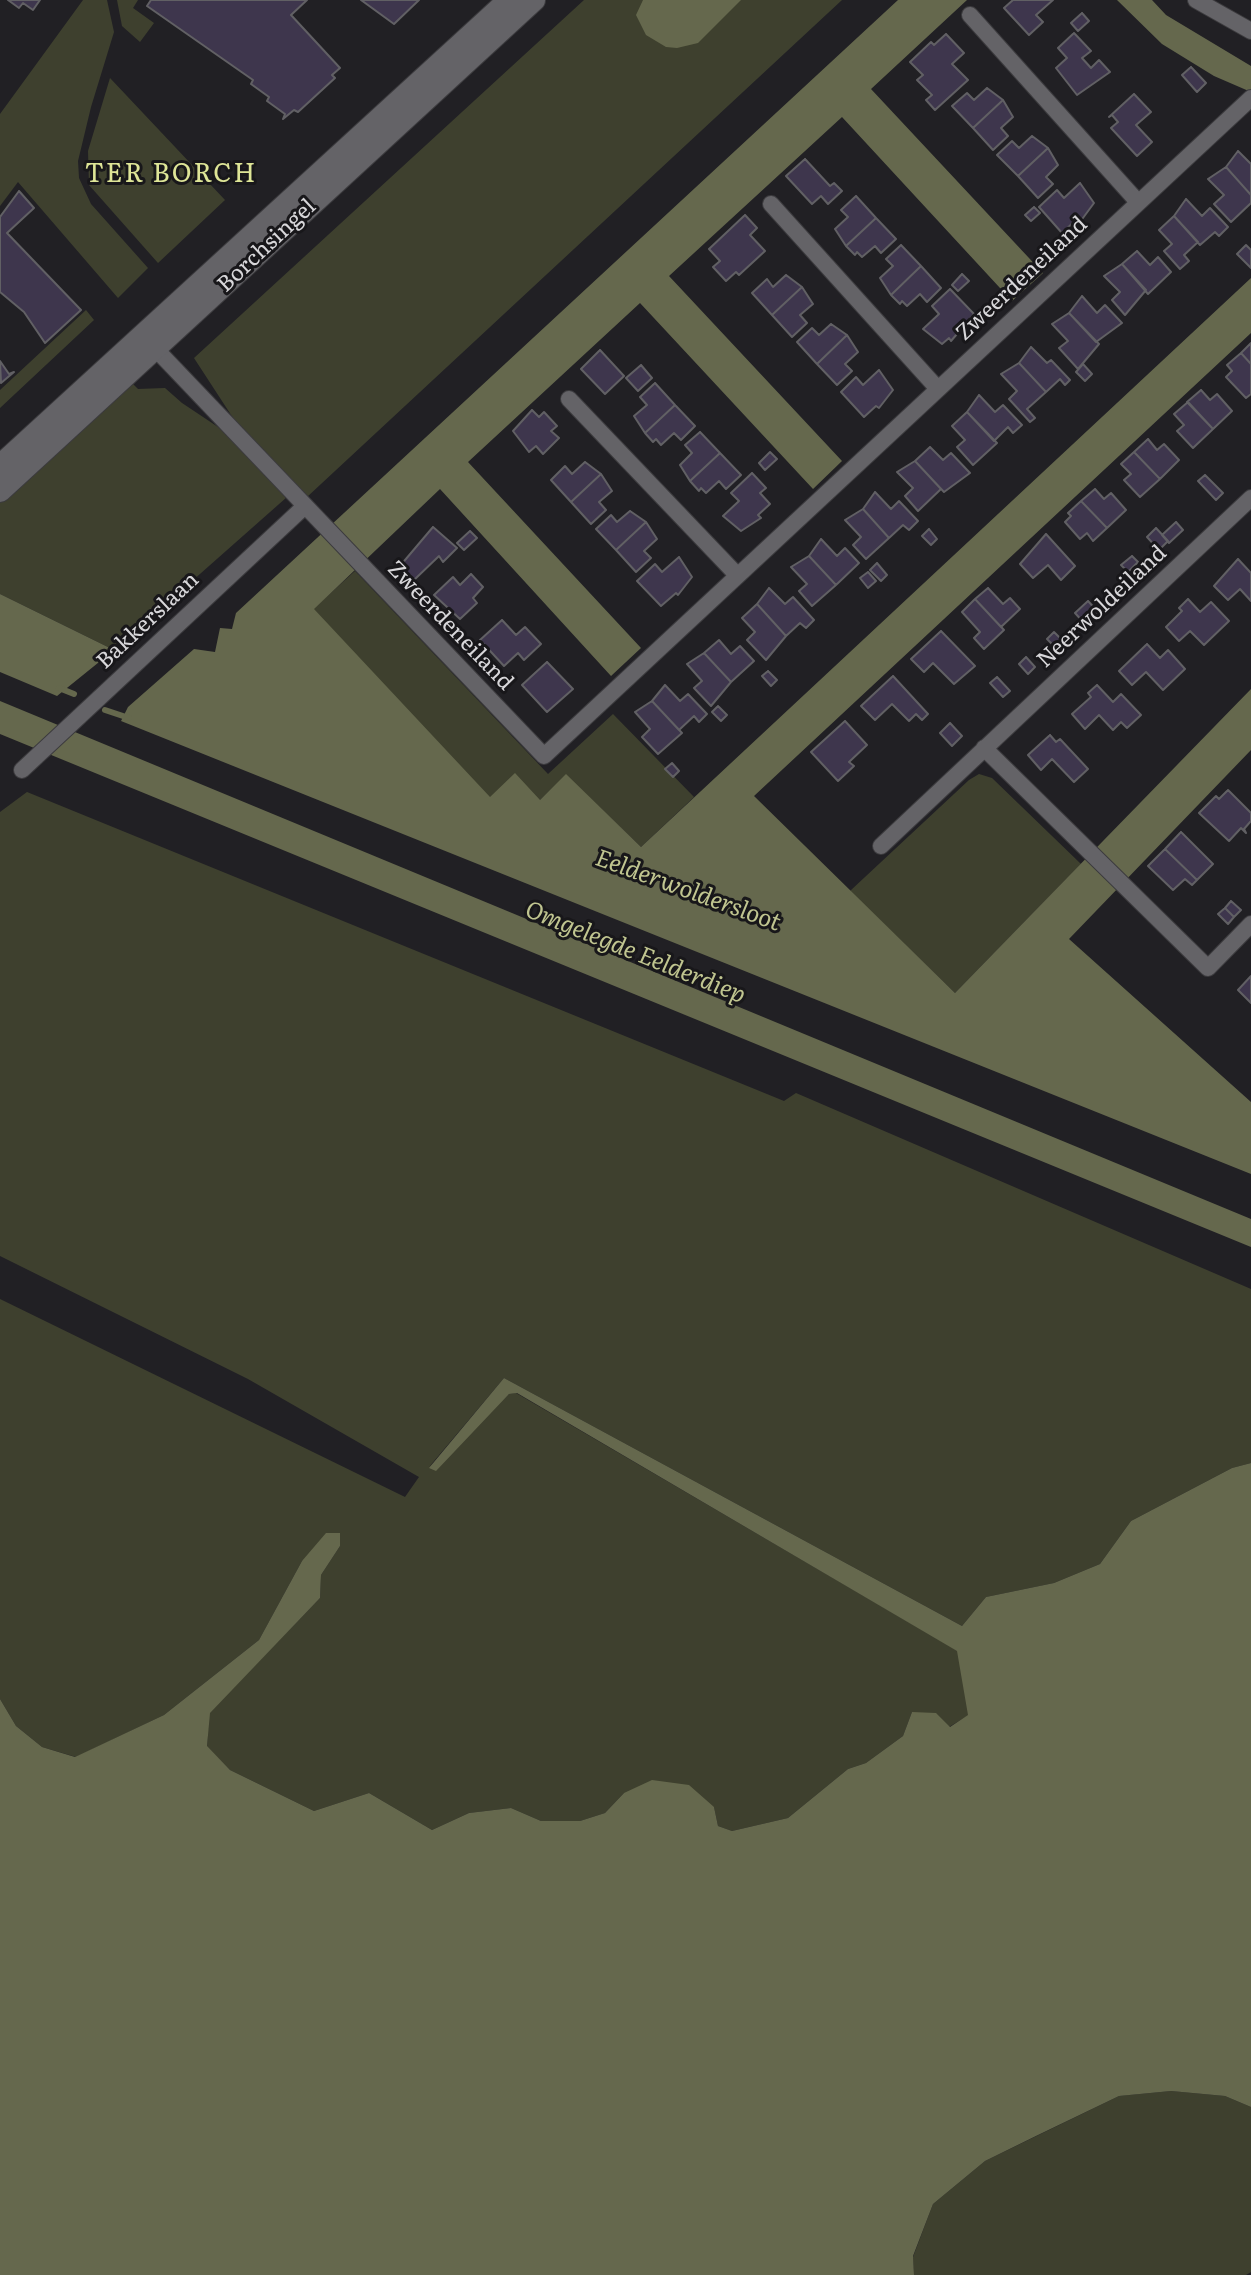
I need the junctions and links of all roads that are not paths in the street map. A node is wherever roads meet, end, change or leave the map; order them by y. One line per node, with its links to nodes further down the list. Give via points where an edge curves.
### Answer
1 (509, 0): 9 (main road, Borchsingel)
2 (534, 0): 9 (main road, Borchsingel)
3 (1196, 0): 5 (street)
4 (970, 15): 7 (street)
5 (1251, 31)
6 (1251, 98): 7 (street, Zweerdeneiland)
7 (1137, 201): 10 (street, Zweerdeneiland)
8 (771, 204): 10 (street)
9 (150, 343): 12 (main road, Borchsingel); 13 (main road, Borchsingel); 15 (street, Zweerdeneiland)
10 (938, 389): 16 (street, Zweerdeneiland)
11 (569, 399): 16 (street)
12 (0, 466)
13 (0, 491)
14 (1251, 498): 17 (street, Neerwoldeiland)
15 (305, 506): 16 (street, Zweerdeneiland, via 544,756); 18 (street, Bakkerslaan)
16 (737, 575)
17 (984, 748): 19 (street, Neerwoldeiland); 20 (street, via 1208,968)
18 (22, 770)
19 (881, 846)
20 (1251, 924)

